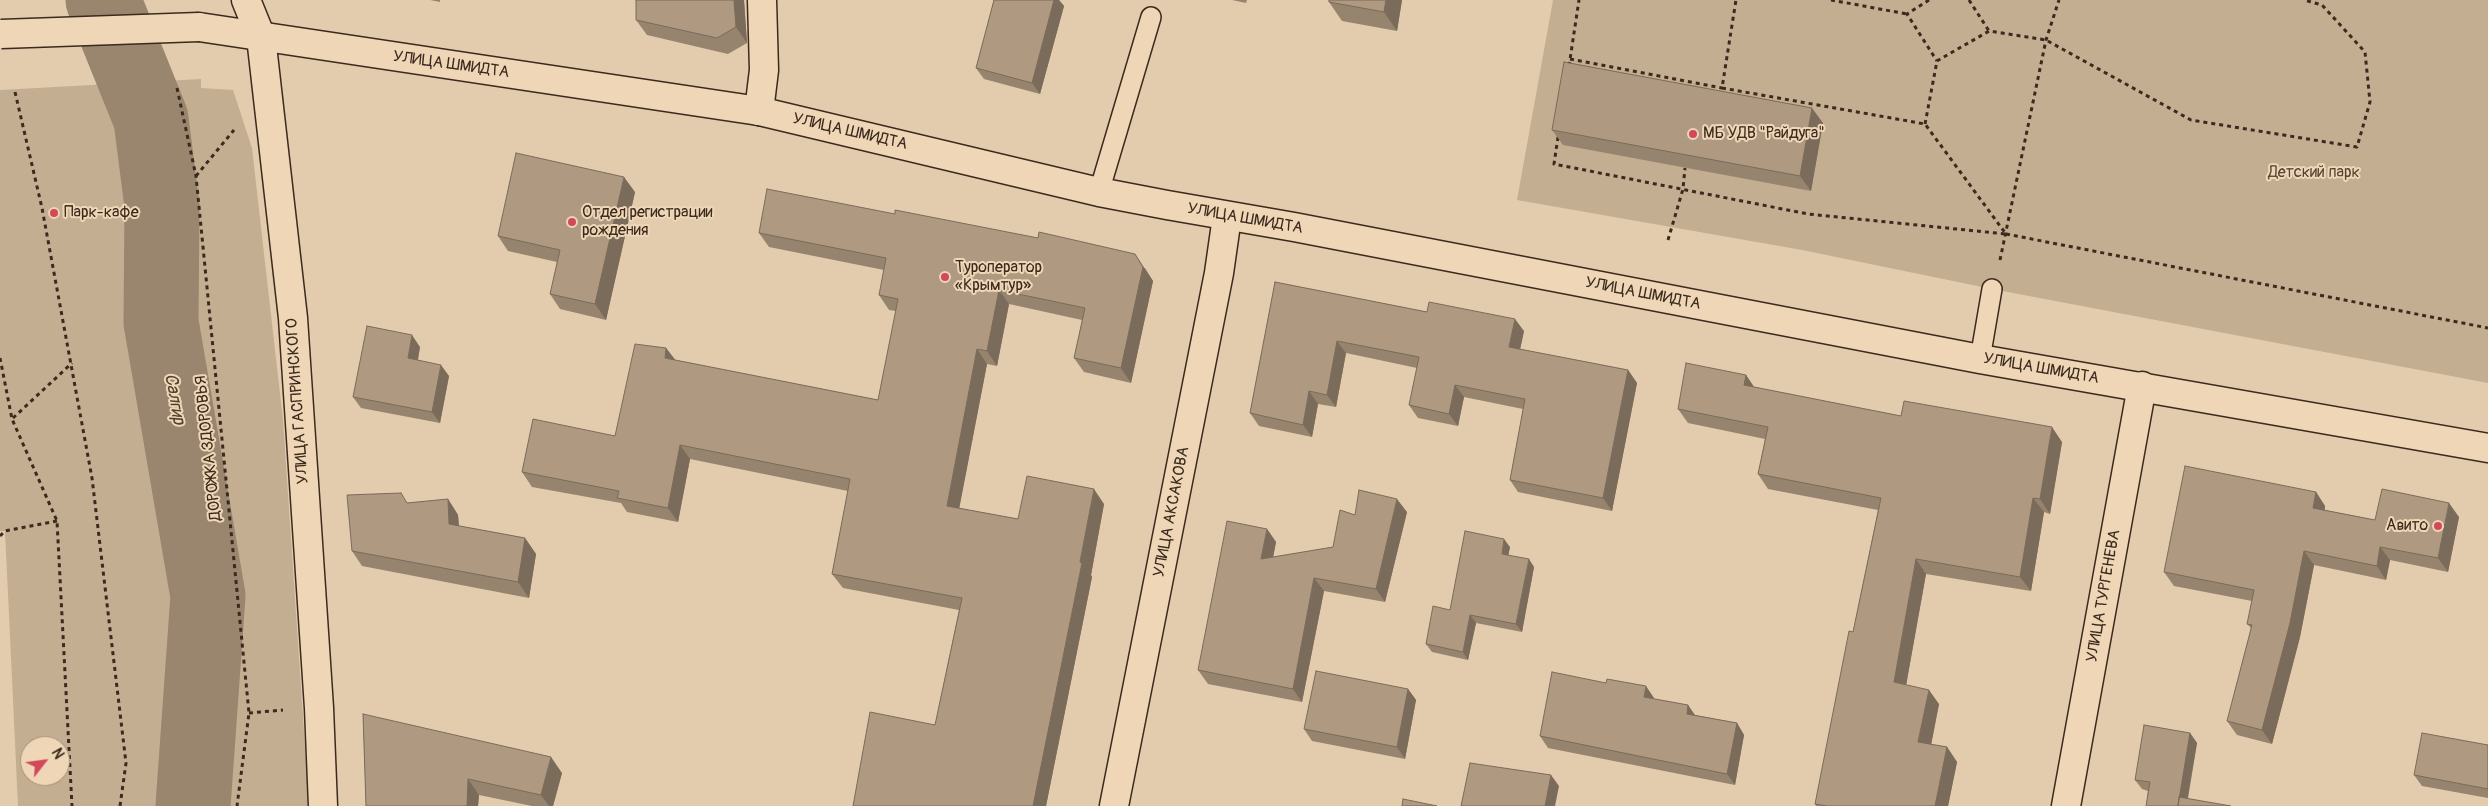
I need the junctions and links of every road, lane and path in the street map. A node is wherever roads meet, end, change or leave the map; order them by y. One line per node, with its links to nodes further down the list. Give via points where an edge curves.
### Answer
1 (246, 0): 14 (main road, УЛИЦА ГАСПРИНСКОГО)
2 (762, 0): 23 (main road, via 764,70)
3 (1579, 0): 16 (path)
4 (1736, 0): 20 (path)
5 (1831, 0): 10 (path)
6 (1929, 0): 10 (path)
7 (1969, 0): 12 (path)
8 (2059, 0): 15 (path)
9 (2304, 0): 15 (path, via 2322,5 2365,52 2370,102 2357,147 2191,120)
10 (1907, 14): 17 (path)
11 (1152, 17): 29 (lane)
12 (1989, 31): 15 (path); 17 (path)
13 (0, 34): 14 (main road, УЛИЦА ШМИДТА, bridge, via 199,27)
14 (262, 37): 21 (main road, УЛИЦА ГАСПРИНСКОГО); 23 (main road, УЛИЦА ШМИДТА)
15 (2046, 40): 31 (path)
16 (1570, 59): 18 (path); 20 (path)
17 (1937, 61): 24 (path)
18 (1568, 76)
19 (177, 88): 27 (path, ДОРОЖКА ЗДОРОВЬЯ)
20 (1722, 88): 24 (path)
21 (266, 91): 27 (path); 46 (main road, УЛИЦА ГАСПРИНСКОГО, via 292,318)
22 (15, 92): 37 (path, via 42,208)
23 (759, 111): 29 (main road, УЛИЦА ШМИДТА)
24 (1925, 124): 31 (path)
25 (1559, 134): 28 (path, via 1554,164)
26 (1685, 168): 28 (path)
27 (196, 176): 45 (path, ДОРОЖКА ЗДОРОВЬЯ, via 249,713)
28 (1682, 189): 31 (path, via 1808,214); 32 (path)
29 (1099, 192): 30 (main road, УЛИЦА ШМИДТА)
30 (1227, 217): 36 (main road, УЛИЦА ШМИДТА, via 1294,227); 47 (main road, УЛИЦА АКСАКОВА, via 1219,273)
31 (2006, 234): 33 (path); 34 (path)
32 (1668, 240)
33 (1992, 290): 36 (lane)
34 (2488, 328)
35 (0, 358): 39 (path)
36 (1980, 359): 38 (main road, УЛИЦА ШМИДТА)
37 (72, 364): 39 (path); 44 (path, via 92,478 126,763)
38 (2142, 386): 40 (main road, УЛИЦА ШМИДТА); 48 (main road, УЛИЦА ТУРГЕНЕВА)
39 (12, 419): 41 (path)
40 (2488, 448)
41 (57, 521): 42 (path, via 5,531); 43 (path)
42 (0, 536)
43 (72, 806)
44 (120, 806)
45 (237, 806)
46 (323, 806)
47 (1114, 806)
48 (2066, 806)

